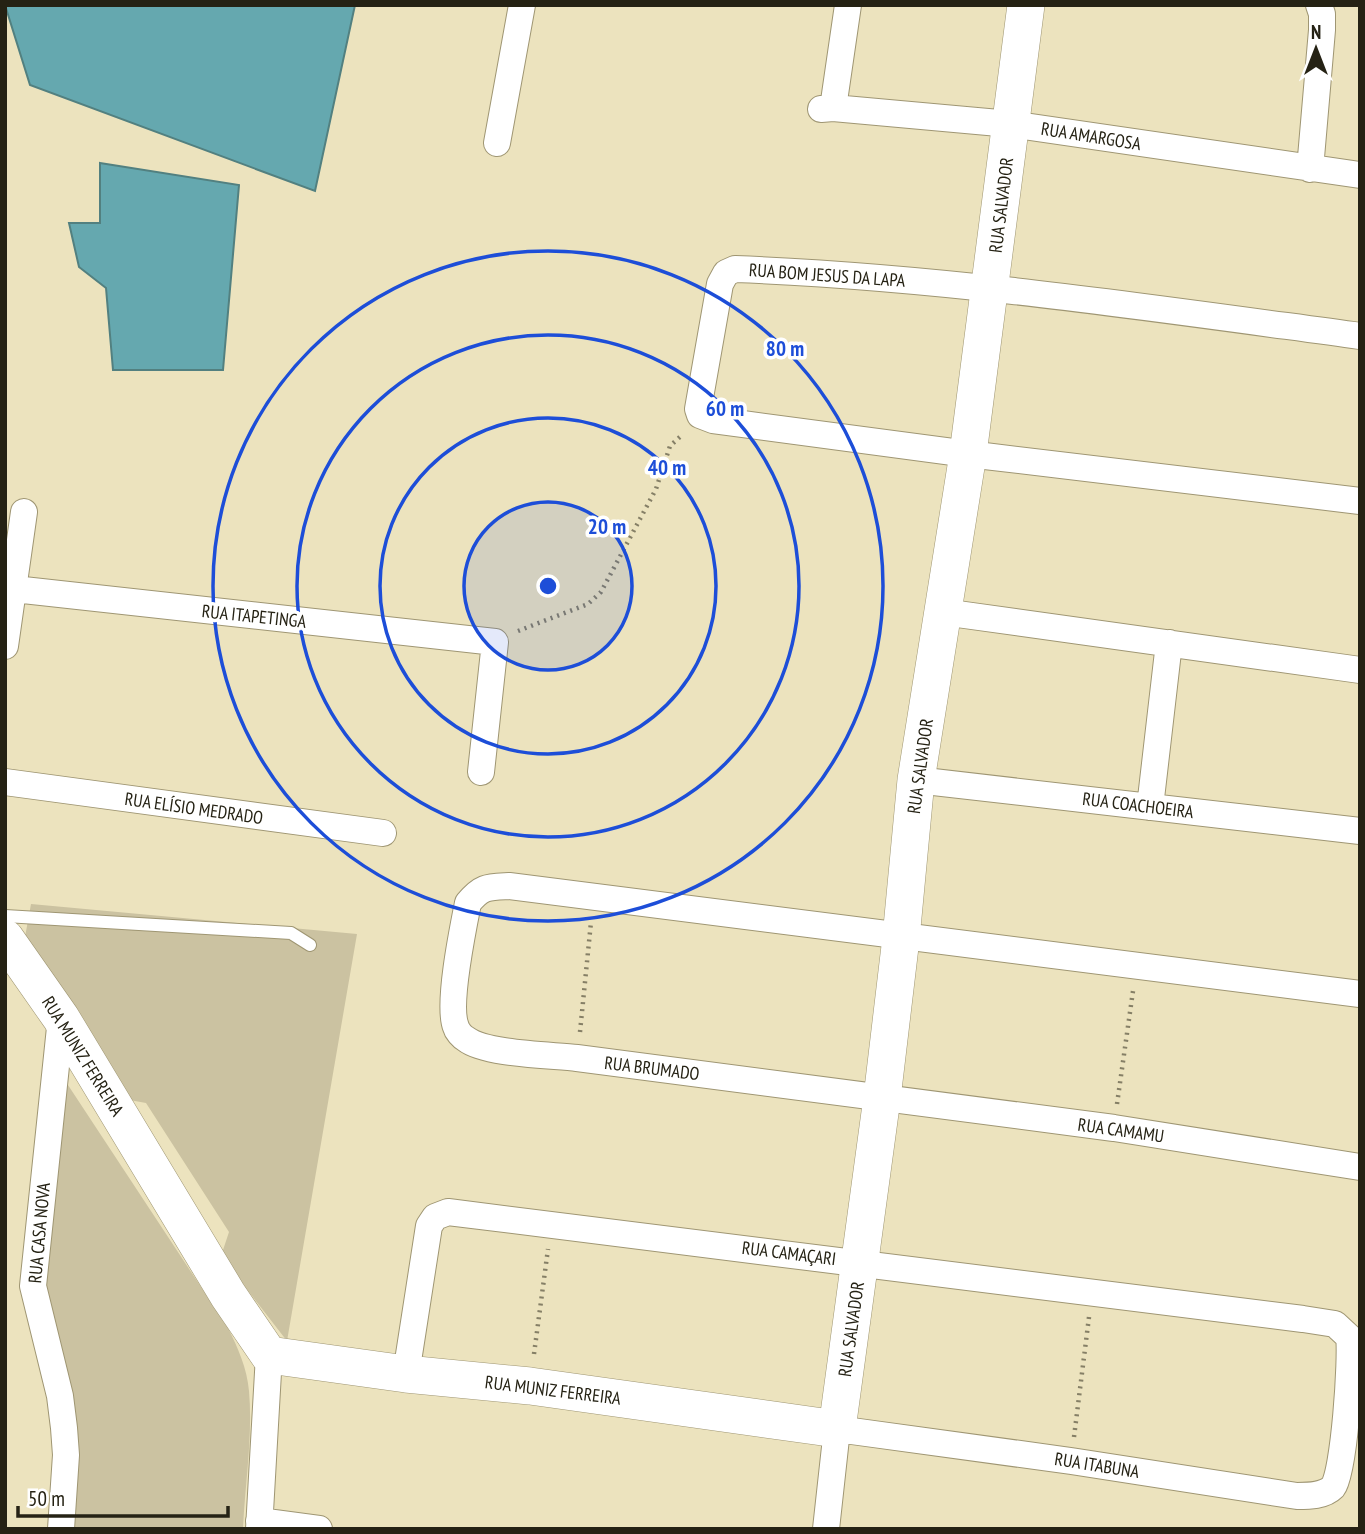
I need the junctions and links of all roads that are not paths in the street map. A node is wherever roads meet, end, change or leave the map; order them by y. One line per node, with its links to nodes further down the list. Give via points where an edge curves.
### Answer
1 (522, 5): 6 (street)
2 (848, 5): 5 (street, RUA AMARGOSA, via 827,109)
3 (1026, 5): 5 (street, RUA SALVADOR)
4 (1319, 5): 7 (street, via 1322,30)
5 (1010, 124): 7 (street, RUA AMARGOSA); 9 (street, RUA SALVADOR)
6 (497, 143)
7 (1310, 169): 8 (street, RUA AMARGOSA)
8 (1360, 175)
9 (991, 287): 10 (street, RUA BOM JESUS DA LAPA); 11 (street, RUA SALVADOR); 11 (street, RUA BOM JESUS DA LAPA, via 810,272 728,271 722,276 716,299 698,409 700,415 713,420)
10 (1360, 336)
11 (968, 454): 12 (street); 15 (street, RUA SALVADOR)
12 (1360, 501)
13 (24, 512): 14 (street)
14 (9, 589): 17 (street); 19 (street, RUA ITAPETINGA, via 495,642)
15 (943, 612): 16 (street); 20 (street, RUA SALVADOR)
16 (1169, 643): 18 (street); 22 (street)
17 (5, 646)
18 (1360, 670)
19 (481, 772)
20 (916, 780): 22 (street, RUA COACHOEIRA); 27 (street, RUA SALVADOR)
21 (5, 782): 24 (street, RUA ELÍSIO MEDRADO)
22 (1150, 807): 23 (street, RUA COACHOEIRA)
23 (1360, 831)
24 (383, 833)
25 (5, 916): 28 (lane, via 291,933)
26 (5, 938): 30 (street, RUA MUNIZ FERREIRA)
27 (901, 938): 29 (street); 31 (street, RUA SALVADOR); 31 (street, RUA BRUMADO, via 490,887 468,903 454,1000 456,1028 476,1045)
28 (310, 945)
29 (1360, 994)
30 (61, 1018): 34 (street, RUA MUNIZ FERREIRA); 39 (street, RUA CASA NOVA, via 33,1286 60,1396 66,1455)
31 (882, 1098): 32 (street, RUA CAMAMU); 33 (street, RUA SALVADOR)
32 (1360, 1167)
33 (861, 1262): 35 (street, RUA CAMAÇARI, via 442,1213 432,1220 423,1259); 36 (street, RUA SALVADOR); 37 (street, RUA CAMAÇARI, via 1335,1324 1349,1337 1350,1359)
34 (269, 1355): 35 (street, RUA MUNIZ FERREIRA); 38 (street)
35 (406, 1374): 36 (street, RUA MUNIZ FERREIRA, via 530,1386)
36 (837, 1429): 37 (street, RUA ITABUNA, via 1309,1496 1326,1493); 41 (street, RUA SALVADOR)
37 (1340, 1466)
38 (259, 1525): 40 (street)
39 (61, 1529)
40 (319, 1529)
41 (827, 1529)

